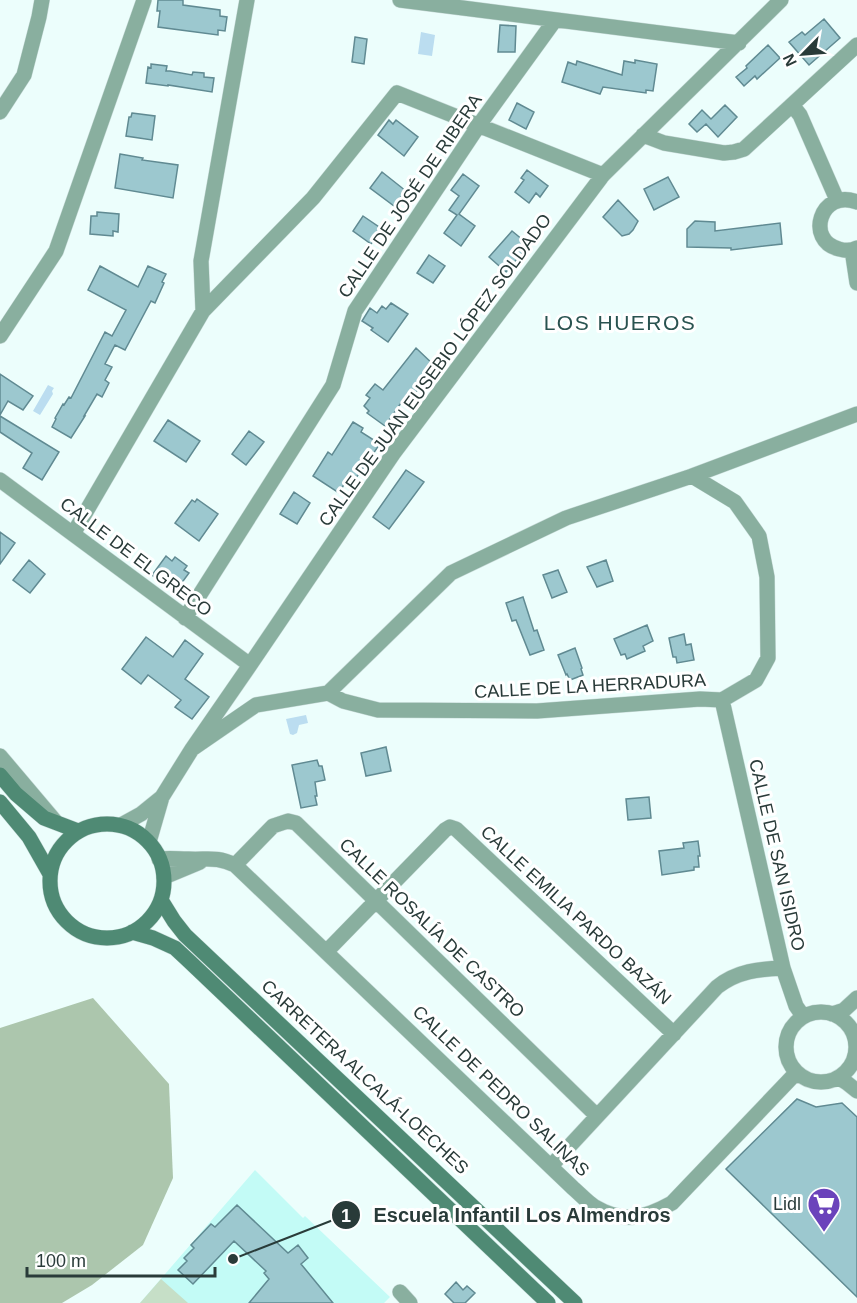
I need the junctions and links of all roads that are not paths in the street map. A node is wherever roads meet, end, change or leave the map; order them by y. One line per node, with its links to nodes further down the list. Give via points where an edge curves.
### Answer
1 (42, 0): 10 (street, via 24,75)
2 (144, 0): 19 (street, via 56,251)
3 (247, 0): 18 (street, via 201,261)
4 (400, 0): 6 (street)
5 (781, 0): 7 (street, CALLE DE JUAN EUSEBIO LÓPEZ SOLDADO)
6 (555, 20): 7 (street); 11 (street, CALLE DE JOSÉ DE RIBERA)
7 (739, 43): 12 (street, CALLE DE JUAN EUSEBIO LÓPEZ SOLDADO)
8 (857, 45): 9 (street)
9 (792, 105): 12 (street, via 744,149 734,152 664,143); 14 (street)
10 (0, 112)
11 (479, 125): 13 (street); 18 (street, via 397,93 313,198); 24 (street, CALLE DE JOSÉ DE RIBERA, via 355,310 333,385)
12 (643, 135): 13 (street, CALLE DE JUAN EUSEBIO LÓPEZ SOLDADO)
13 (603, 175): 25 (street, CALLE DE JUAN EUSEBIO LÓPEZ SOLDADO, via 393,454)
14 (837, 200): 15 (street); 16 (street, via 823,211 821,234 834,248)
15 (857, 202)
16 (855, 249): 17 (street)
17 (857, 283)
18 (202, 311): 23 (street)
19 (0, 336)
20 (857, 414): 21 (street)
21 (692, 476): 26 (street, via 567,518 451,573); 27 (street, CALLE DE LA HERRADURA, via 735,502 759,536 767,577 768,658 756,680)
22 (0, 480): 23 (street, CALLE DE EL GRECO)
23 (73, 534): 24 (street, CALLE DE EL GRECO)
24 (185, 618): 25 (street, CALLE DE EL GRECO)
25 (250, 665): 28 (street, CALLE DE JUAN EUSEBIO LÓPEZ SOLDADO)
26 (328, 693): 27 (street, CALLE DE LA HERRADURA, via 378,711 537,711); 28 (street, via 256,705)
27 (722, 700): 46 (street, CALLE DE SAN ISIDRO)
28 (192, 749): 31 (street, CALLE DE JUAN EUSEBIO LÓPEZ SOLDADO)
29 (0, 756): 33 (street)
30 (0, 776): 33 (main road, via 44,818)
31 (162, 798): 34 (street, CALLE DE JUAN EUSEBIO LÓPEZ SOLDADO); 36 (street, CALLE DE JUAN EUSEBIO LÓPEZ SOLDADO)
32 (0, 802): 40 (main road, via 29,837)
33 (57, 823): 35 (main road)
34 (122, 825): 35 (main road, via 90,826); 36 (main road)
35 (78, 831): 40 (main road, via 59,849)
36 (148, 842): 38 (main road)
37 (211, 858): 38 (street, CALLE DE PEDRO SALINAS); 39 (street, CALLE DE PEDRO SALINAS); 41 (street)
38 (159, 859): 41 (main road)
39 (235, 865): 43 (street, CALLE ROSALÍA DE CASTRO, via 273,826 288,821 296,823); 45 (street, CALLE DE PEDRO SALINAS)
40 (50, 874): 44 (main road, via 54,904 74,928 102,938)
41 (164, 877): 42 (main road)
42 (160, 900): 44 (main road, via 154,913); 60 (main road, CARRETERA ALCALÁ-LOECHES, via 185,935)
43 (376, 902): 45 (street); 51 (street, CALLE EMILIA PARDO BAZÁN, via 445,830 456,829); 57 (street, CALLE ROSALÍA DE CASTRO)
44 (132, 932): 59 (main road, CARRETERA ALCALÁ-LOECHES, via 153,938 183,955)
45 (326, 952): 58 (street, CALLE DE PEDRO SALINAS)
46 (783, 968): 49 (street, CALLE DE SAN ISIDRO); 51 (street, via 756,970 724,981)
47 (857, 998): 48 (street)
48 (832, 1014): 49 (street); 52 (street, via 851,1028)
49 (803, 1016): 54 (street, via 791,1028 785,1044 787,1058)
50 (857, 1021): 52 (street)
51 (674, 1034): 57 (street)
52 (855, 1037): 53 (street)
53 (856, 1057): 55 (street)
54 (796, 1073): 55 (street, via 824,1083); 58 (street, CALLE DE PEDRO SALINAS, via 672,1203 653,1214 635,1218 612,1215 593,1206)
55 (839, 1078): 56 (street)
56 (857, 1091)
57 (597, 1116): 58 (street)
58 (550, 1166)
59 (548, 1303)
60 (575, 1303)

